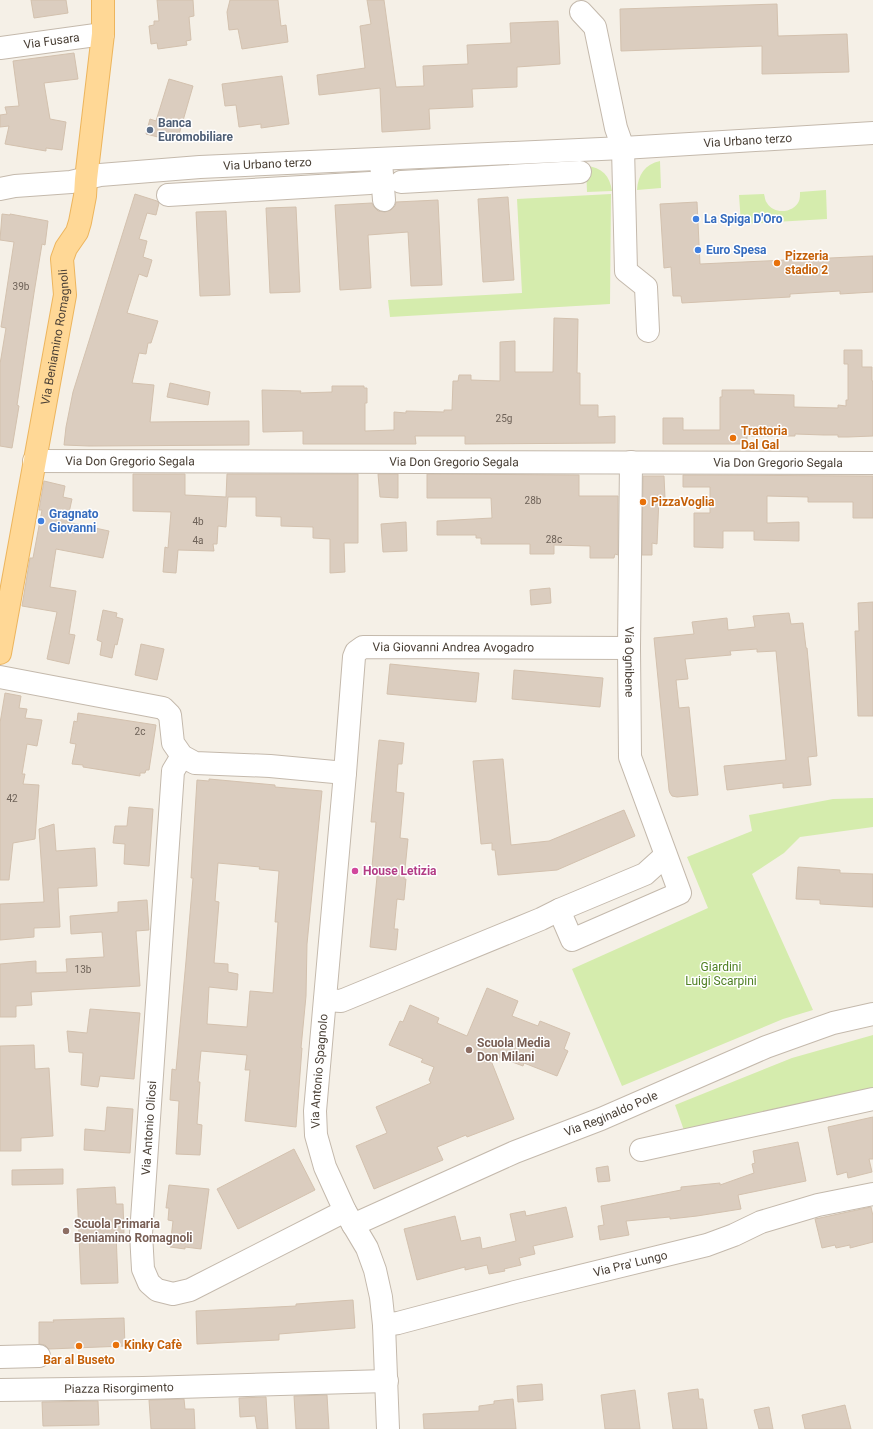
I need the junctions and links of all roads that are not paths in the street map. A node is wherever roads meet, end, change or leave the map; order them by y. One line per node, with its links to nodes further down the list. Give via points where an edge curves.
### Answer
1 (103, 0): 3 (main road, Via Beniamino Romagnoli)
2 (581, 12): 6 (street, via 595,27 616,128)
3 (103, 34): 4 (street, Via Fusara); 14 (main road, Via Beniamino Romagnoli)
4 (0, 48)
5 (873, 133): 6 (street, Via Urbano terzo)
6 (623, 148): 7 (street, Via Urbano terzo); 23 (street, via 626,272 646,287)
7 (553, 151): 8 (street, Via Urbano terzo); 13 (street)
8 (434, 156): 9 (street, Via Urbano terzo); 15 (street)
9 (380, 159): 10 (street, Via Urbano terzo); 22 (street)
10 (335, 161): 11 (street, Via Urbano terzo); 18 (street)
11 (200, 167): 14 (street, Via Urbano terzo, via 100,175); 20 (street)
12 (580, 172): 13 (street)
13 (555, 174): 15 (street)
14 (86, 179): 19 (street, Via Urbano terzo); 24 (main road, Via Beniamino Romagnoli, via 86,196 77,232 62,259 64,295)
15 (436, 180): 16 (street)
16 (401, 182)
17 (370, 183): 18 (street, Via Urbano terzo)
18 (336, 185): 20 (street, Via Urbano terzo)
19 (0, 189)
20 (202, 193): 21 (street, Via Urbano terzo)
21 (168, 195)
22 (384, 200)
23 (648, 332)
24 (34, 461): 25 (street, Via Don Gregorio Segala); 28 (main road, Via Beniamino Romagnoli)
25 (631, 462): 26 (street, Via Don Gregorio Segala); 27 (street, Via Ognibene)
26 (873, 462)
27 (629, 648): 31 (street, Via Giovanni Andrea Avogadro, via 363,647 354,657); 32 (street, Via Ognibene, via 630,757)
28 (0, 653)
29 (0, 678): 30 (street, via 163,708 170,715 173,743)
30 (182, 756): 31 (street, via 195,762); 39 (street, Via Antonio Oliosi, via 173,771 141,1234 143,1268 149,1283 157,1290 173,1294 190,1290)
31 (345, 773): 34 (street, Via Antonio Spagnolo)
32 (666, 855): 33 (street, via 645,874); 33 (street, Via Ognibene, via 680,893 572,940)
33 (559, 910): 34 (street, via 341,1001)
34 (325, 1000): 39 (street, Via Antonio Spagnolo, via 314,1111 316,1135 325,1167)
35 (873, 1014): 39 (street, Via Reginaldo Pole, via 833,1023 766,1047 601,1119)
36 (873, 1098): 37 (street)
37 (641, 1150)
38 (873, 1194): 40 (street, Via Pra' Lungo, via 818,1205 761,1222 707,1246)
39 (349, 1218): 40 (street, Via Antonio Spagnolo, via 367,1248 375,1270)
40 (384, 1325): 43 (street, Via Antonio Spagnolo)
41 (39, 1356): 42 (street)
42 (0, 1357)
43 (387, 1381): 44 (street, Piazza Risorgimento); 45 (street, Via Antonio Spagnolo)
44 (0, 1390)
45 (388, 1429)

